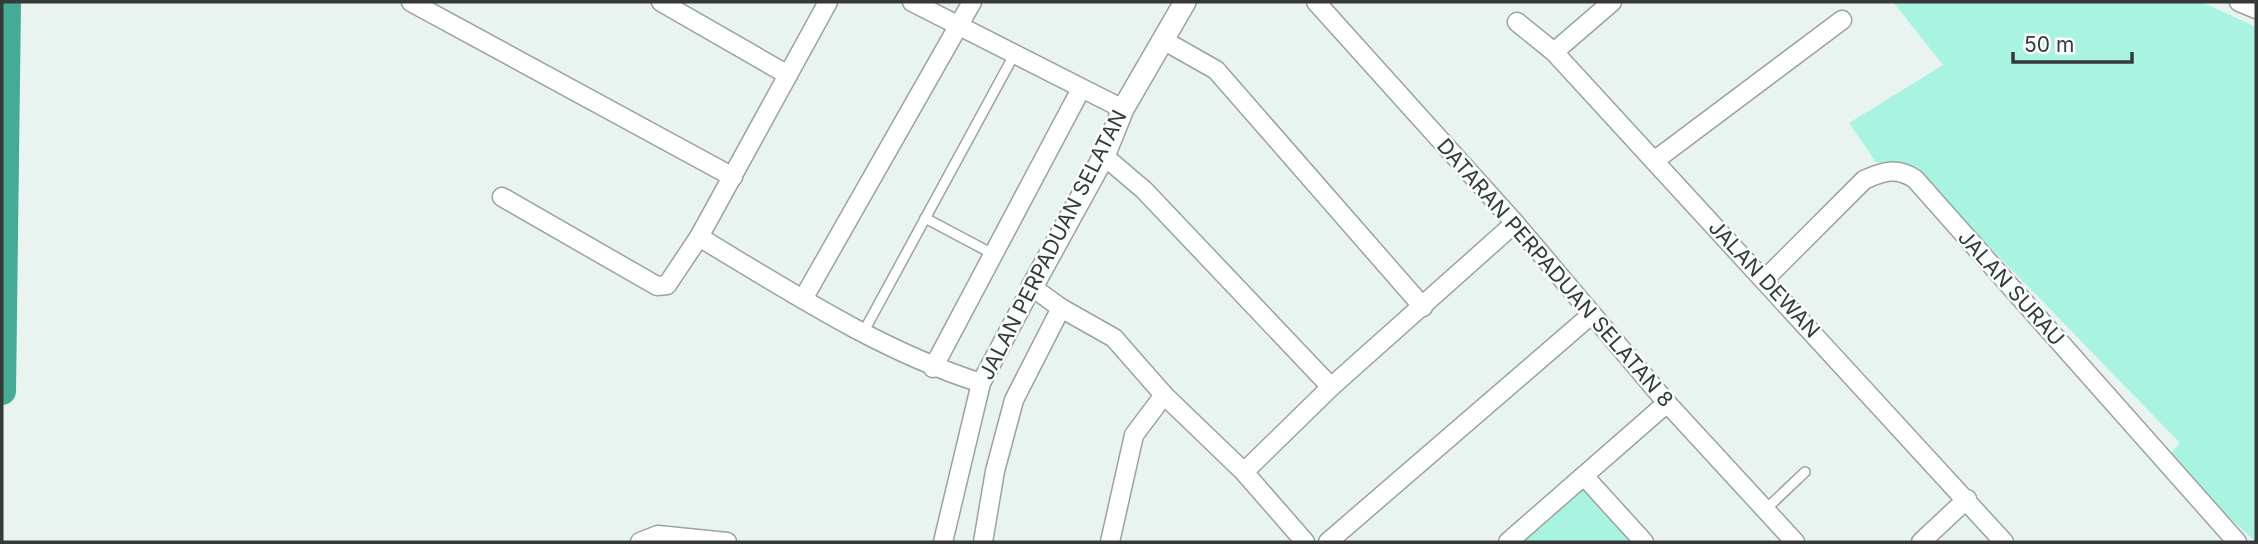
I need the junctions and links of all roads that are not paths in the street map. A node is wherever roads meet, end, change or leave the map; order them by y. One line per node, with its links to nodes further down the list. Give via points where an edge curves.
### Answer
1 (411, 2): 22 (street)
2 (661, 2): 17 (street)
3 (828, 2): 17 (street)
4 (912, 2): 13 (street)
5 (972, 2): 13 (street)
6 (1185, 2): 14 (street, JALAN PERPADUAN SELATAN)
7 (1316, 2): 25 (street, DATARAN PERPADUAN SELATAN 8)
8 (1612, 2): 15 (street)
9 (2239, 2): 10 (street)
10 (2256, 9)
11 (1842, 20): 21 (street)
12 (1517, 22): 15 (street, JALAN DEWAN)
13 (958, 28): 16 (street); 30 (street)
14 (1163, 40): 19 (street, JALAN PERPADUAN SELATAN); 31 (street, via 1216,70)
15 (1554, 52): 21 (street, JALAN DEWAN)
16 (1014, 55): 18 (street); 24 (lane)
17 (788, 75): 22 (street)
18 (1081, 89): 19 (street); 27 (street)
19 (1123, 109): 20 (street, JALAN PERPADUAN SELATAN)
20 (1104, 156): 29 (street, JALAN PERPADUAN SELATAN); 37 (street, via 1144,190)
21 (1654, 161): 28 (street, JALAN DEWAN)
22 (733, 177): 26 (street)
23 (502, 197): 26 (street, via 657,286 667,285)
24 (925, 218): 27 (lane); 34 (lane)
25 (1515, 223): 31 (street); 33 (street, DATARAN PERPADUAN SELATAN 8)
26 (699, 237): 30 (street)
27 (991, 253): 35 (street)
28 (1765, 279): 43 (street, JALAN DEWAN); 57 (street, JALAN SURAU, via 1864,180 1879,173 1905,172)
29 (1031, 286): 32 (street); 36 (street, JALAN PERPADUAN SELATAN)
30 (803, 299): 34 (street)
31 (1423, 307): 37 (street)
32 (1061, 308): 38 (street, via 1114,338); 48 (street, via 1014,400)
33 (1591, 315): 39 (street, DATARAN PERPADUAN SELATAN 8); 51 (street)
34 (864, 331): 35 (street)
35 (933, 368): 36 (street)
36 (981, 383): 47 (street, JALAN PERPADUAN SELATAN)
37 (1331, 387): 40 (street)
38 (1164, 395): 40 (street); 49 (street, via 1134,435)
39 (1667, 403): 42 (street); 44 (street, DATARAN PERPADUAN SELATAN 8)
40 (1244, 472): 50 (street)
41 (1805, 472): 44 (lane)
42 (1584, 476): 52 (street); 53 (street)
43 (1967, 499): 55 (street); 56 (street, JALAN DEWAN)
44 (1765, 510): 54 (street, DATARAN PERPADUAN SELATAN 8)
45 (640, 542): 46 (street, via 659,535)
46 (727, 542)
47 (943, 542)
48 (983, 542)
49 (1110, 542)
50 (1305, 542)
51 (1328, 542)
52 (1508, 542)
53 (1644, 542)
54 (1795, 542)
55 (1921, 542)
56 (2004, 542)
57 (2237, 542)

